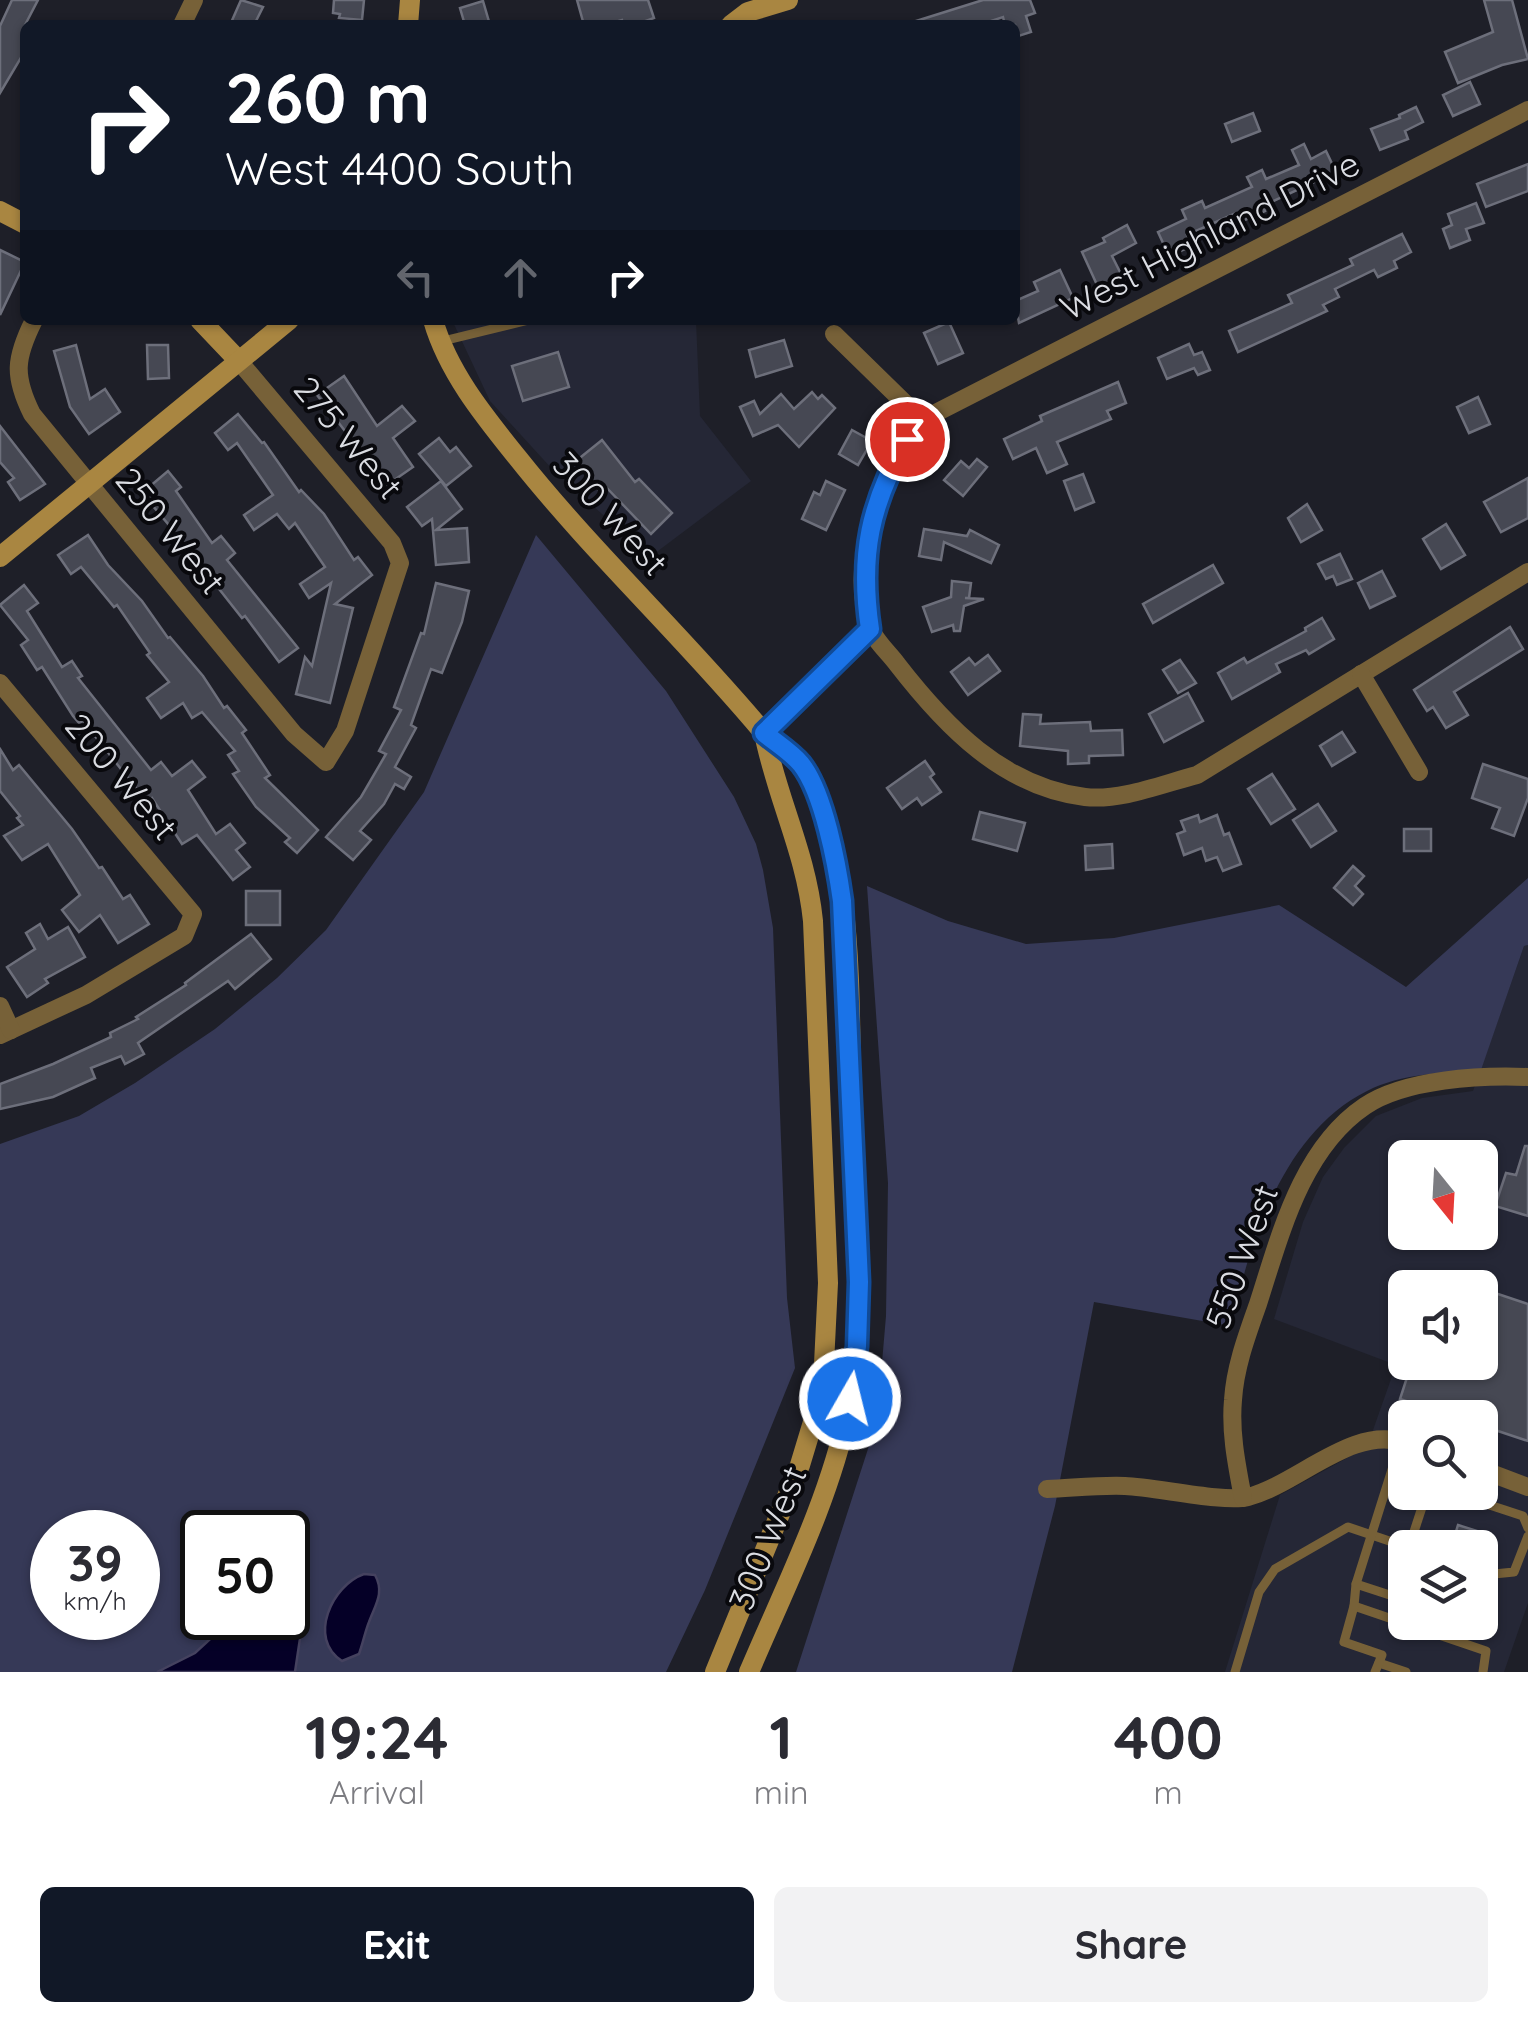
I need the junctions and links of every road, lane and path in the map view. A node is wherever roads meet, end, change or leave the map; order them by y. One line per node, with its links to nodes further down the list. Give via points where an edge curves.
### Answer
1 (788, 0): 2 (main road)
2 (738, 20)
3 (1528, 110): 12 (street, West Highland Drive)
4 (32, 325): 13 (street, 250 West, via 18,359 18,386 32,414)
5 (205, 325): 11 (main road)
6 (283, 325): 11 (main road)
7 (435, 325): 10 (main road, 300 West)
8 (489, 325): 10 (lane)
9 (834, 334): 12 (street)
10 (440, 342): 19 (main road, 300 West, via 477,408 542,489)
11 (238, 360): 13 (main road); 20 (street, 275 West, via 392,543 400,563 346,730)
12 (922, 420): 16 (street, via 886,477 873,516 864,587)
13 (89, 482): 14 (main road); 20 (street, 250 West, via 294,734)
14 (0, 558)
15 (1528, 572): 17 (street)
16 (870, 629): 17 (street, via 954,730 997,765 1037,786 1088,797 1197,775); 19 (street)
17 (1361, 674): 21 (street)
18 (0, 683): 23 (street, 200 West, via 193,914 184,936 86,995)
19 (764, 733): 40 (main road, 300 West, via 803,858 813,921 828,1323 805,1451); 41 (main road, 300 West, via 801,764 840,884 859,1325 850,1399 830,1475)
20 (326, 762)
21 (1419, 772)
22 (0, 1006): 23 (street)
23 (6, 1032)
24 (1528, 1077): 30 (street, 550 West, via 1481,1075 1414,1087 1366,1105 1315,1161 1288,1212 1238,1364 1232,1400)
25 (1388, 1438): 30 (street, via 1362,1440)
26 (1498, 1476): 28 (street)
27 (1388, 1486): 33 (lane)
28 (1528, 1487)
29 (1047, 1489): 30 (street, via 1124,1486)
30 (1243, 1498)
31 (1498, 1508): 32 (lane, via 1524,1516)
32 (1528, 1532): 35 (lane, via 1514,1572)
33 (1371, 1535): 34 (lane); 36 (lane); 42 (lane, via 1348,1527 1275,1569 1259,1592)
34 (1388, 1540)
35 (1498, 1574)
36 (1356, 1584): 37 (lane); 38 (lane)
37 (1388, 1594)
38 (1354, 1606): 39 (lane, via 1344,1642 1382,1654); 44 (lane, via 1486,1651)
39 (1377, 1667): 43 (lane)
40 (715, 1672)
41 (749, 1672)
42 (1235, 1672)
43 (1406, 1672)
44 (1483, 1672)

